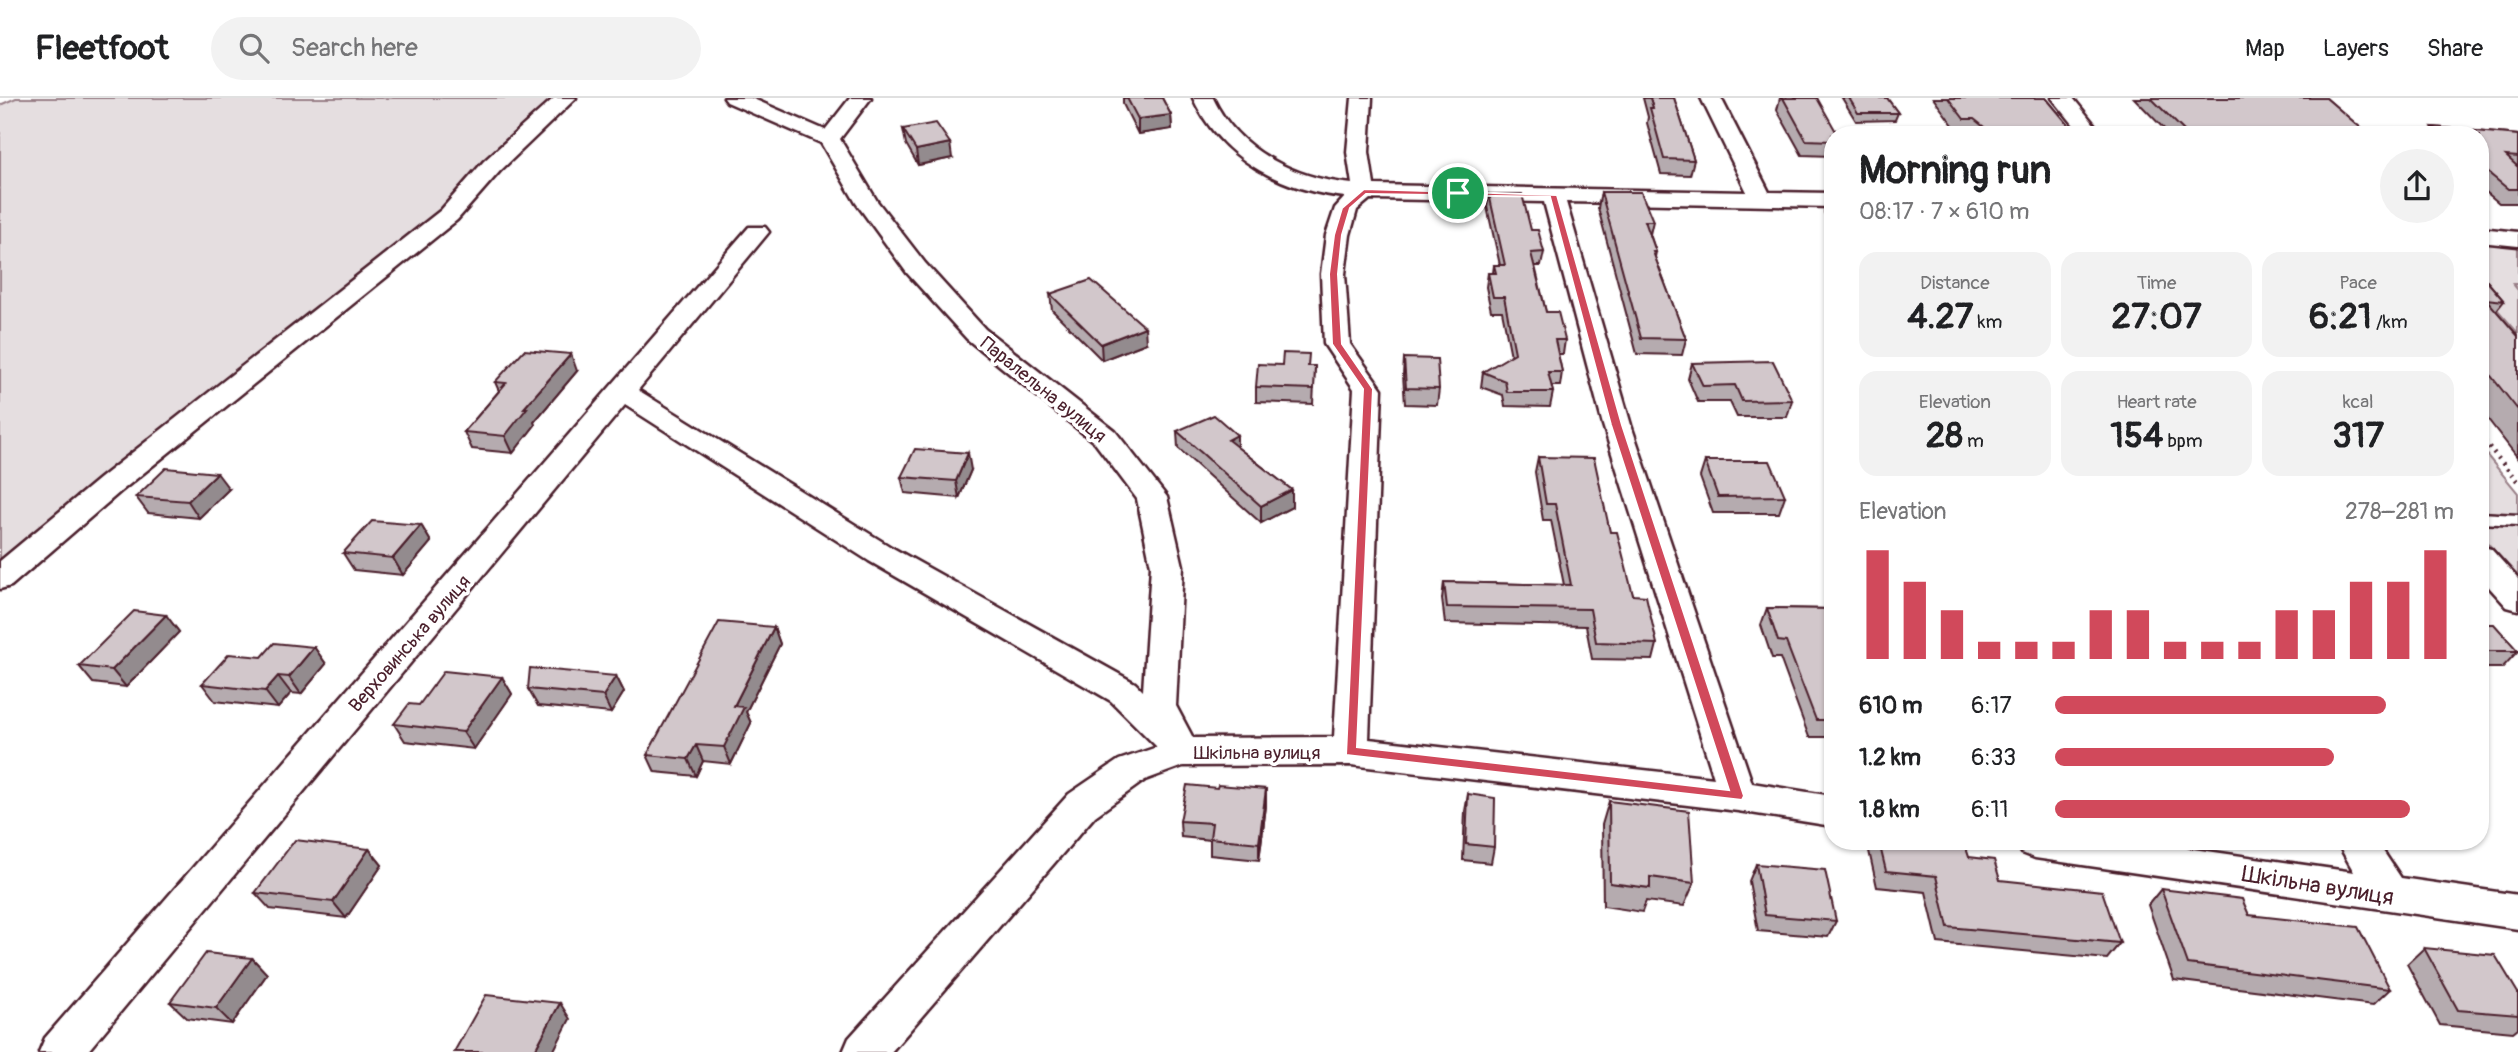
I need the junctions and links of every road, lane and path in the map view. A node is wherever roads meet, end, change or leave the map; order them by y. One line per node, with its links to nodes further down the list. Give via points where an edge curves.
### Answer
1 (566, 98): 23 (street, via 492,166 449,215)
2 (734, 98): 9 (street)
3 (861, 98): 9 (street)
4 (1203, 98): 10 (street, via 1217,127 1293,180)
5 (1362, 98): 10 (street, via 1358,152)
6 (1711, 98): 12 (street)
7 (2062, 98): 8 (street)
8 (2085, 126)
9 (829, 139): 26 (street, Паралельна вулиця, via 867,203 916,268 976,334 1105,437 1152,497 1167,566 1159,706)
10 (1364, 192): 11 (street); 25 (street, via 1346,208 1333,274 1337,344 1368,389)
11 (1553, 195): 12 (street); 27 (street, via 1616,425)
12 (1761, 198): 13 (street)
13 (1824, 200)
14 (757, 232): 17 (street, Верховинська вулиця)
15 (2489, 235): 16 (street)
16 (2518, 239)
17 (623, 392): 26 (street, via 880,554 1123,692); 33 (street, Верховинська вулиця)
18 (2489, 447): 19 (path)
19 (2518, 482)
20 (2489, 518): 21 (lane)
21 (2518, 520)
22 (2489, 567): 24 (street)
23 (0, 578)
24 (2518, 600)
25 (1351, 751): 26 (street, Шкільна вулиця); 27 (street, Шкільна вулиця)
26 (1182, 752): 34 (street, Шкільна вулиця, via 1132,770 1082,805)
27 (1738, 796): 28 (street, Шкільна вулиця)
28 (1824, 810)
29 (2088, 850): 31 (street, Шкільна вулиця)
30 (2361, 850): 31 (street)
31 (2391, 896): 32 (street, Шкільна вулиця)
32 (2518, 912)
33 (60, 1052)
34 (864, 1052)

